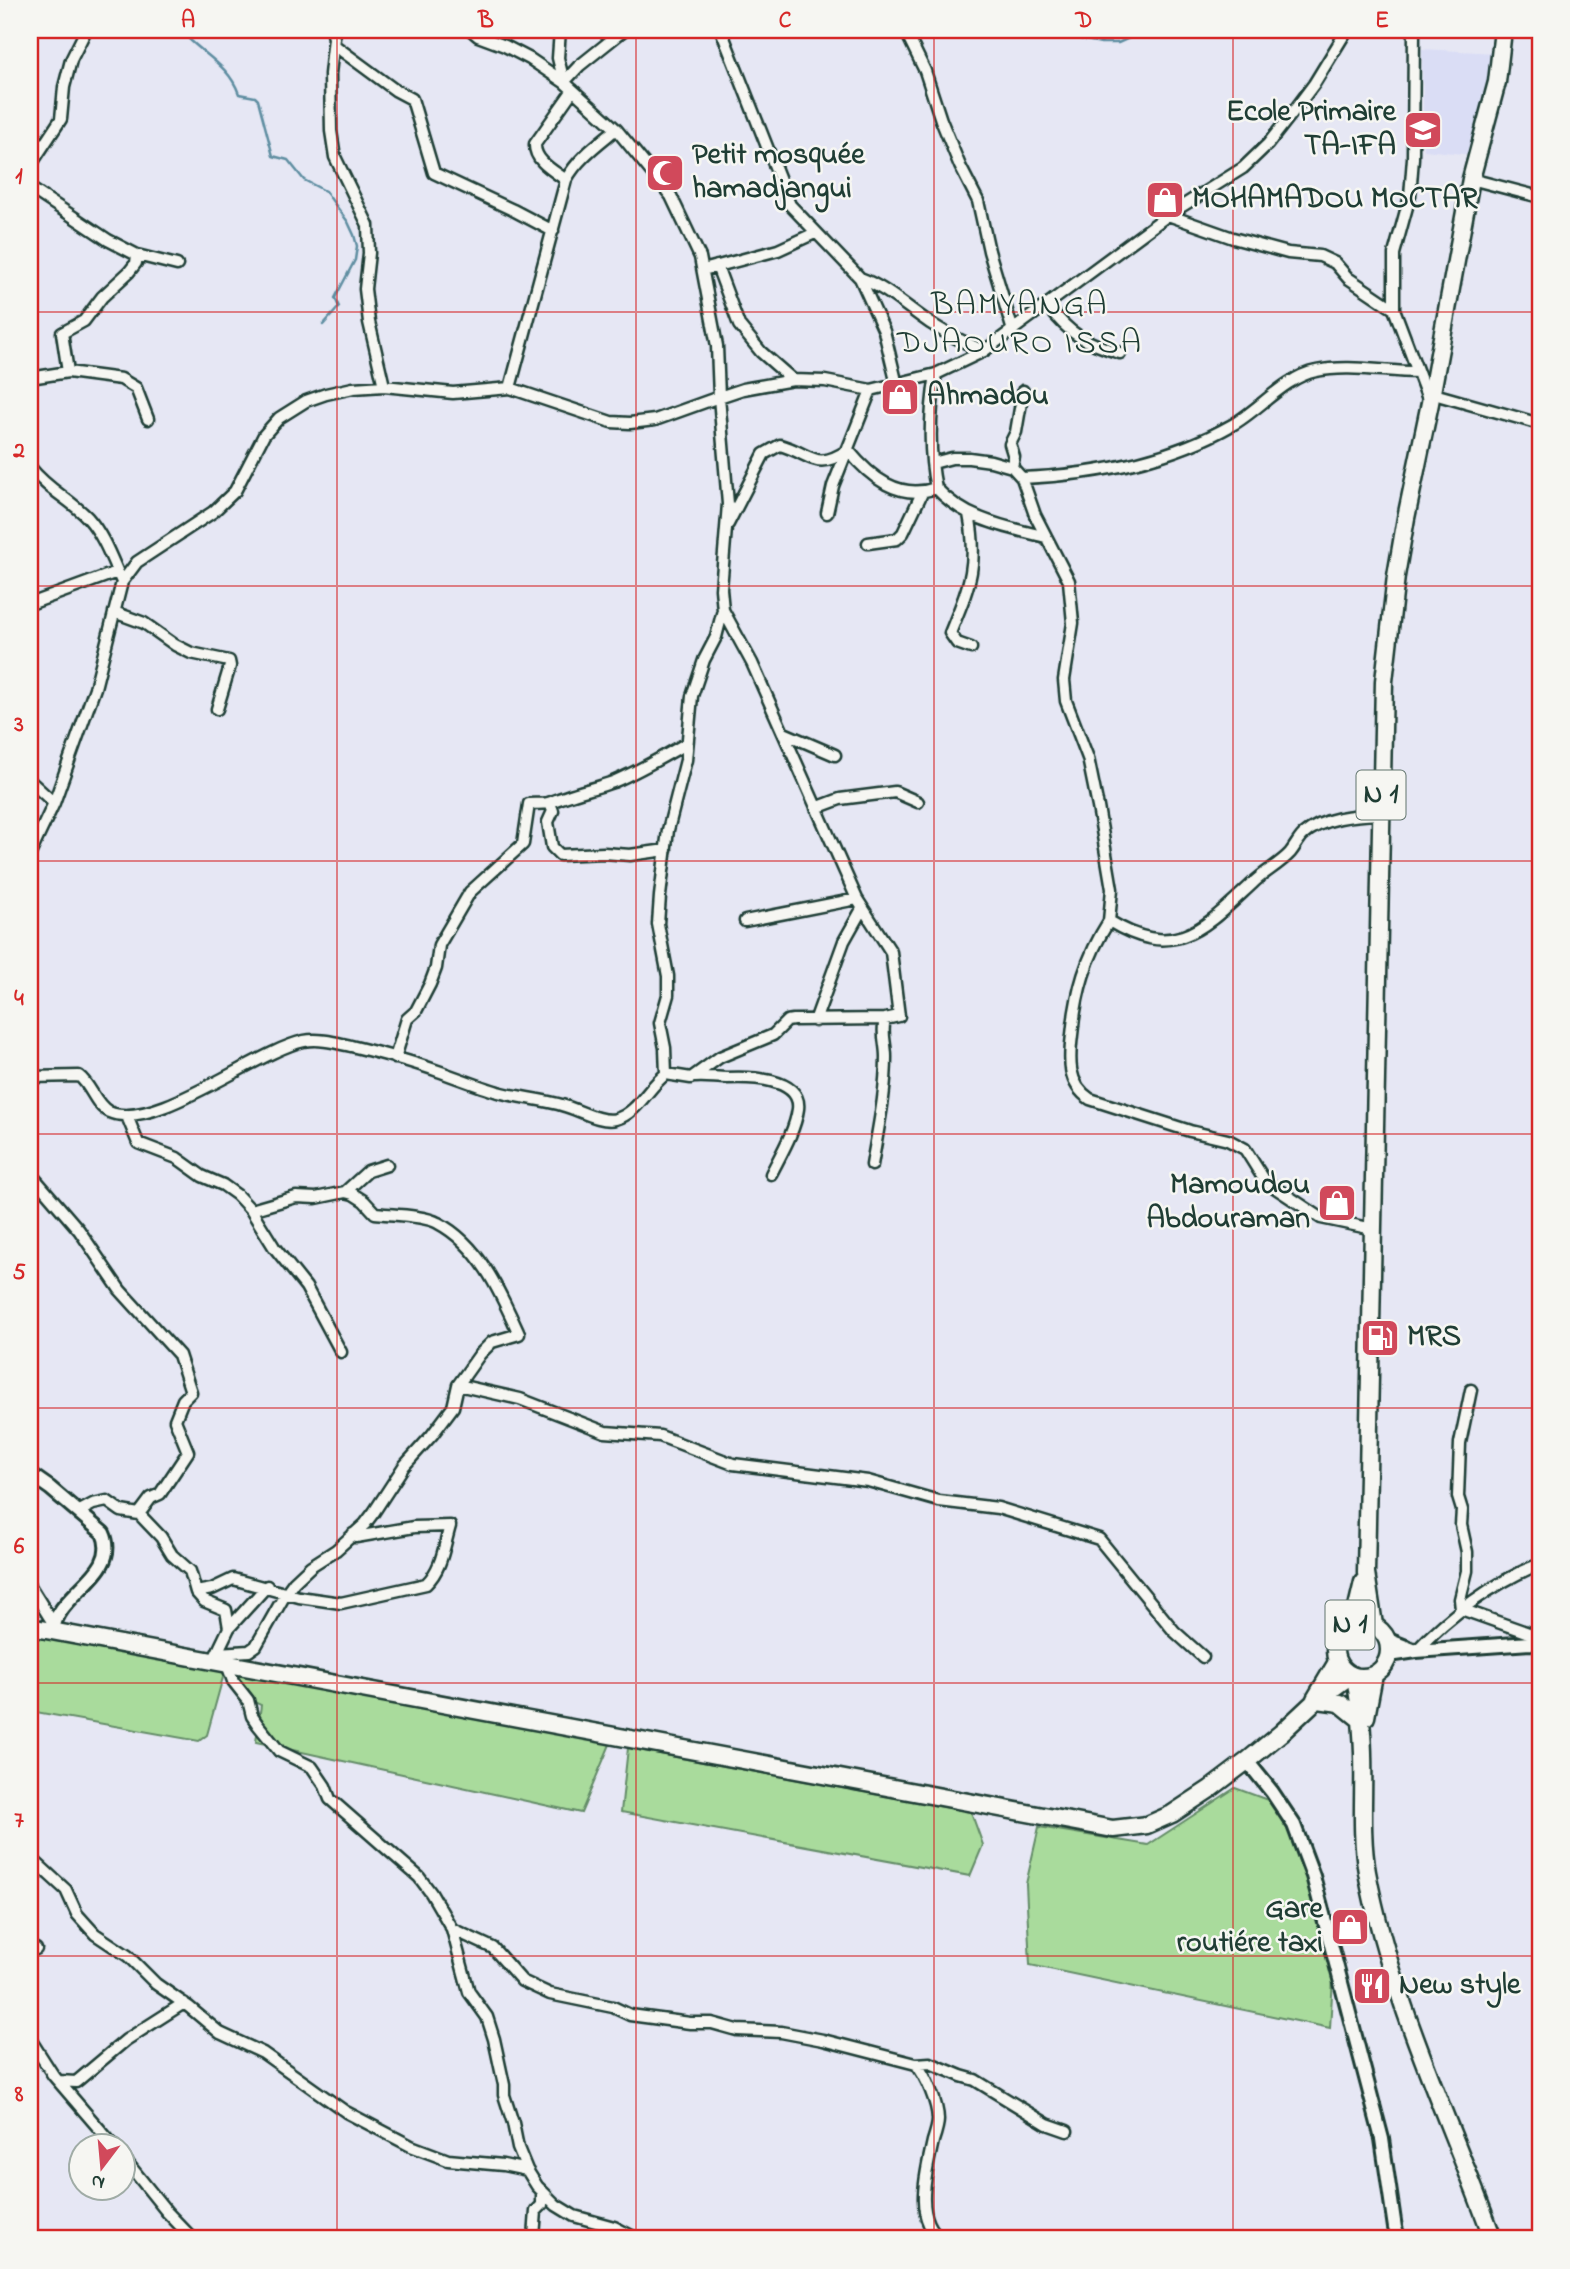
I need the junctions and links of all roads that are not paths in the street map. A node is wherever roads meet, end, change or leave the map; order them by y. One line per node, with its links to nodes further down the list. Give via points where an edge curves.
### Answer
1 (86, 30): 15 (street, via 71,60 61,119)
2 (331, 30): 11 (street)
3 (471, 30): 12 (street, via 530,58)
4 (560, 30): 12 (street, via 558,58)
5 (624, 30): 12 (street)
6 (721, 30): 22 (street, via 779,182 790,205)
7 (905, 30): 30 (street, via 978,201)
8 (1347, 30): 20 (street, via 1314,84 1268,144 1243,168)
9 (1414, 30): 29 (street, via 1413,158 1410,196 1394,254)
10 (1503, 30): 16 (main road, N 1, via 1497,82)
11 (334, 46): 21 (street, via 412,99 434,173); 39 (street, via 331,131 335,156 368,225 365,289)
12 (564, 82): 13 (street)
13 (573, 90): 14 (street); 17 (street, via 534,152)
14 (616, 129): 17 (street, via 591,149); 26 (street, via 671,196)
15 (30, 166)
16 (1471, 179): 19 (street); 44 (main road, N 1)
17 (566, 180): 21 (street)
18 (30, 188): 23 (street)
19 (1540, 197)
20 (1168, 215): 28 (street); 29 (street, via 1288,253 1320,256)
21 (553, 231): 40 (street)
22 (815, 233): 25 (street, via 778,250); 27 (street)
23 (137, 255): 24 (street); 33 (street, via 129,272 84,321 62,333)
24 (177, 265)
25 (717, 266): 26 (street); 37 (street, via 739,325)
26 (703, 270): 43 (street, via 718,346)
27 (860, 278): 31 (street); 38 (street, via 884,331)
28 (1046, 305): 30 (street); 32 (street, via 1075,336)
29 (1394, 309): 34 (street)
30 (1013, 331): 31 (street)
31 (984, 351): 35 (street)
32 (1120, 353)
33 (68, 372): 36 (street); 45 (street, via 132,384)
34 (1417, 372): 44 (street); 52 (street, via 1315,371 1287,385 1231,426 1157,457 1089,472)
35 (936, 374): 38 (street); 48 (street, via 931,404)
36 (30, 378)
37 (793, 380): 41 (street); 43 (street)
38 (897, 385): 41 (street)
39 (384, 386): 40 (street, via 453,393); 61 (street, via 326,394 279,418 264,435 235,491 213,512)
40 (510, 388): 43 (street, via 611,422 630,423)
41 (871, 390): 47 (street)
42 (1023, 391): 50 (street, via 1010,444)
43 (719, 397): 58 (street)
44 (1435, 399): 46 (street); 75 (main road, N 1, via 1396,576 1384,681)
45 (148, 419)
46 (1540, 424)
47 (848, 450): 55 (street, via 880,482); 56 (street); 58 (street, via 832,461 813,460 780,445 764,454)
48 (933, 463): 50 (street, via 969,458); 54 (street)
49 (30, 467): 53 (street)
50 (1012, 467): 52 (street)
51 (30, 478): 53 (street)
52 (1022, 478): 59 (street)
53 (43, 484): 61 (street, via 87,518)
54 (936, 488): 55 (street); 57 (street)
55 (922, 493): 60 (street, via 897,539)
56 (827, 513)
57 (969, 514): 59 (street); 65 (street, via 973,564 967,594 950,633 957,643)
58 (726, 527): 63 (street)
59 (1046, 537): 81 (street, via 1069,581 1073,603 1066,701 1088,758 1102,829 1112,890)
60 (868, 543)
61 (120, 577): 62 (street); 64 (street)
62 (30, 604)
63 (723, 610): 67 (street); 68 (street, via 692,696)
64 (114, 612): 66 (street, via 144,623 191,653 229,662); 72 (street, via 95,688)
65 (971, 648)
66 (217, 709)
67 (784, 733): 69 (street); 74 (street)
68 (687, 743): 73 (street, via 614,781); 76 (street)
69 (835, 755)
70 (30, 781): 72 (street)
71 (918, 802): 74 (street, via 895,792 840,799)
72 (54, 803): 77 (street)
73 (550, 803): 76 (street, via 552,847 560,855 630,856); 84 (street, via 529,804 523,844 470,892 439,945 430,984 407,1020)
74 (816, 808): 78 (street)
75 (1380, 814): 81 (street, via 1350,816 1303,835 1290,853 1206,926 1183,936 1149,939); 95 (main road, N 1)
76 (666, 850): 85 (street, via 658,924 668,976 660,1023)
77 (30, 854)
78 (857, 899): 79 (street); 80 (street)
79 (862, 909): 82 (street, via 891,952 899,1016); 83 (street)
80 (745, 921)
81 (1109, 921): 95 (street, via 1074,1002 1070,1070 1083,1094 1227,1140 1245,1149 1265,1181 1321,1218)
82 (885, 1019): 83 (street); 90 (street, via 884,1092)
83 (815, 1021): 87 (street, via 787,1021 773,1034 720,1057)
84 (395, 1058): 85 (street, via 497,1092 561,1104 606,1120 633,1109); 88 (street, via 306,1040 189,1096)
85 (666, 1074): 87 (street)
86 (30, 1077): 88 (street, via 79,1076 101,1106)
87 (691, 1078): 92 (street, via 756,1077 780,1083 794,1095 798,1107)
88 (127, 1116): 94 (street, via 138,1143 177,1158 223,1185)
89 (387, 1165): 93 (street, via 368,1171)
90 (872, 1165)
91 (30, 1173): 101 (street, via 79,1230 120,1290 170,1343 184,1368 191,1392 175,1420 188,1452 160,1494)
92 (771, 1174)
93 (345, 1192): 94 (street, via 296,1197); 97 (street, via 354,1194 375,1213 437,1222 491,1273 519,1335 492,1342)
94 (251, 1210): 96 (street, via 306,1287)
95 (1373, 1228): 104 (main road, N 1)
96 (341, 1352)
97 (458, 1385): 102 (street, via 453,1407); 119 (street, via 520,1399 605,1432 660,1436 733,1464 868,1481 939,1500 998,1508 1099,1539 1174,1631)
98 (1471, 1390): 109 (street, via 1460,1443 1458,1497 1467,1552)
99 (30, 1474): 100 (street)
100 (78, 1512): 101 (street, via 107,1501 121,1511); 113 (street, via 103,1533 108,1551 101,1567)
101 (139, 1514): 107 (street, via 190,1571)
102 (353, 1534): 108 (street, via 311,1566); 108 (street, via 450,1526 439,1564 426,1584 341,1602)
103 (1540, 1564): 109 (street)
104 (1366, 1573): 110 (main road, N 1); 111 (main road, N 1)
105 (30, 1586): 113 (street)
106 (267, 1586): 107 (street, via 233,1579); 108 (street); 114 (street)
107 (196, 1592): 114 (street, via 204,1601 226,1610)
108 (286, 1593): 120 (street, via 253,1649)
109 (1461, 1609): 115 (street); 118 (street)
110 (1353, 1624): 111 (main road, N 1); 121 (main road, N 1, via 1339,1635)
111 (1374, 1625): 117 (main road, N 1)
112 (30, 1627): 113 (main road)
113 (53, 1627): 120 (main road)
114 (229, 1628): 120 (street)
115 (1540, 1637)
116 (1540, 1644): 118 (street)
117 (1389, 1648): 118 (street); 123 (main road, N 1, via 1381,1670)
118 (1416, 1651)
119 (1203, 1657)
120 (217, 1659): 126 (main road, via 1113,1829 1147,1825 1172,1814); 128 (street, via 228,1667 252,1716 279,1751 312,1767 330,1799 419,1877)
121 (1338, 1662): 122 (main road, N 1); 124 (main road)
122 (1353, 1675): 123 (main road, N 1); 124 (main road); 125 (main road)
123 (1374, 1675): 125 (main road)
124 (1315, 1702): 125 (main road, via 1340,1703); 126 (main road)
125 (1362, 1728): 143 (main road, via 1367,1869 1379,1928 1394,1983)
126 (1247, 1761): 142 (street, via 1294,1825 1313,1875 1382,2139)
127 (30, 1857): 129 (street, via 66,1890 77,1914 95,1934 128,1955 156,1984)
128 (452, 1928): 131 (street, via 493,1948 522,1981 550,1994 630,2015 823,2040); 135 (street, via 469,1992 487,2017 494,2039 504,2095)
129 (184, 2003): 132 (street, via 126,2040 76,2082); 135 (street, via 220,2034 263,2053 346,2112 411,2146 448,2160)
130 (30, 2039): 132 (street)
131 (916, 2064): 133 (street, via 930,2063 975,2080 1047,2124); 141 (street, via 926,2076 939,2119 923,2204 928,2223)
132 (59, 2081): 134 (street)
133 (1067, 2131)
134 (102, 2132)
135 (527, 2170): 137 (street)
136 (136, 2173): 138 (street)
137 (542, 2192): 139 (street); 140 (street, via 574,2216)
138 (192, 2239)
139 (532, 2239)
140 (637, 2239)
141 (942, 2239)
142 (1399, 2239)
143 (1493, 2239)

